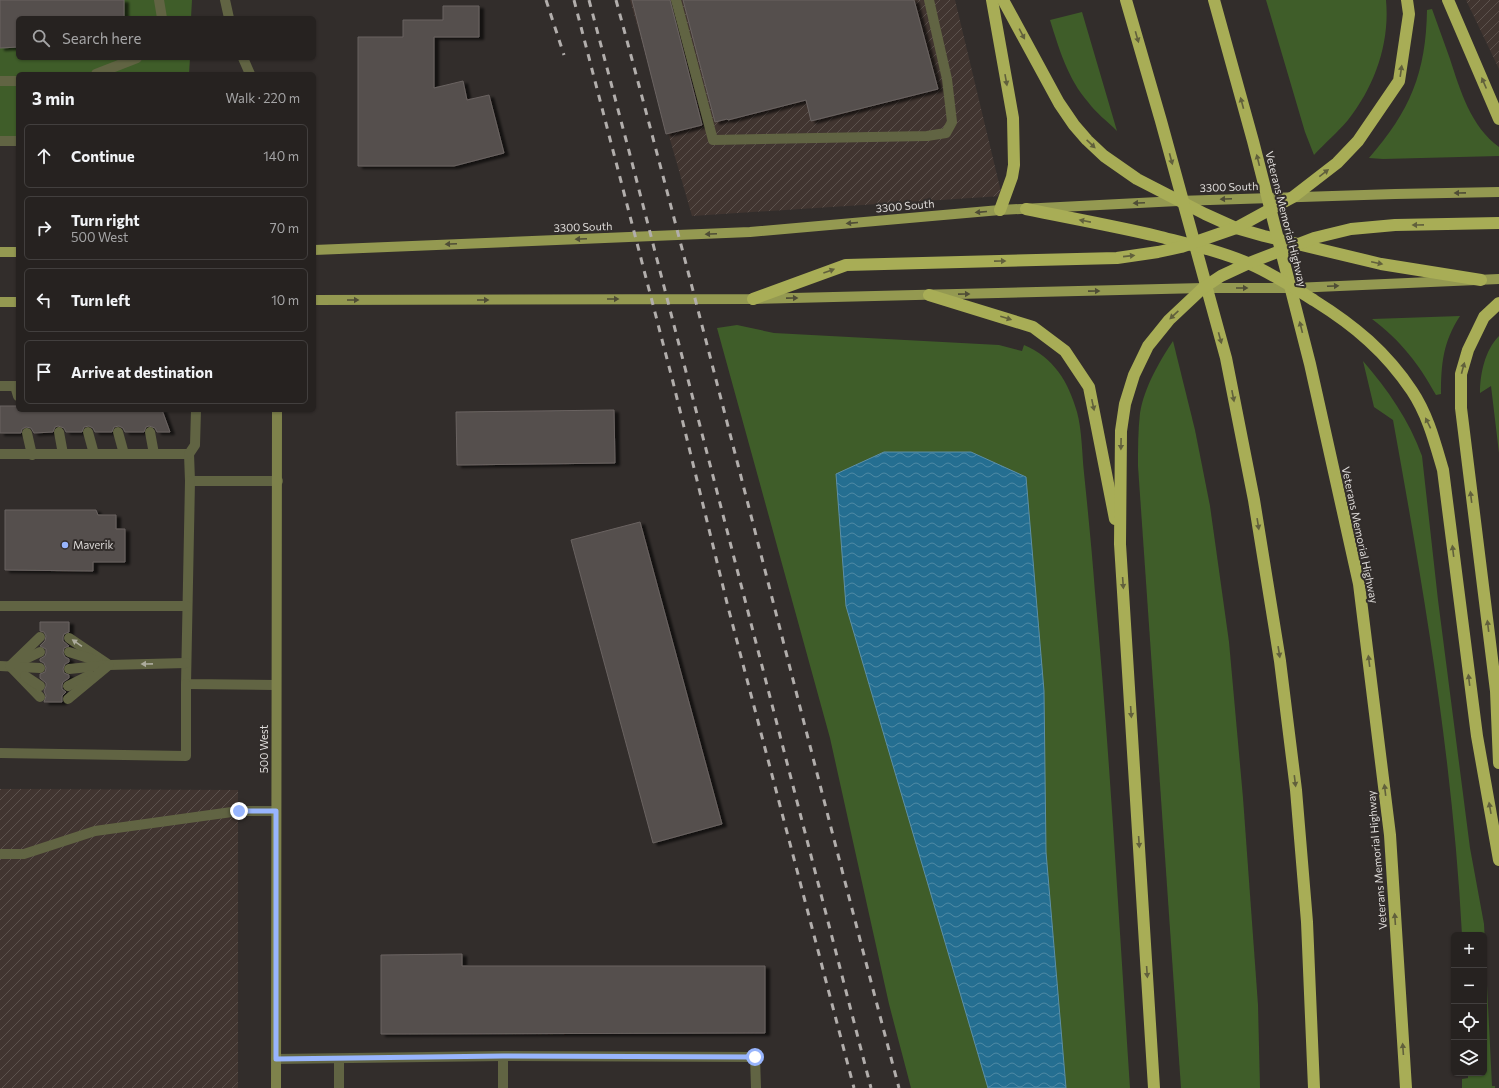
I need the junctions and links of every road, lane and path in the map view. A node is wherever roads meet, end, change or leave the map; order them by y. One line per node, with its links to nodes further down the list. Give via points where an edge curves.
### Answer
1 (159, 0): 11 (street)
2 (224, 0): 12 (street)
3 (676, 0): 4 (street, via 713,140 927,136 946,133 952,122 948,79)
4 (929, 0)
5 (992, 0): 26 (highway, one-way to 26, via 1013,126 1014,166)
6 (1003, 0): 24 (highway, one-way to 24, via 1059,103 1083,135 1122,170)
7 (1126, 0): 94 (highway, one-way to 94, via 1226,358 1254,500 1280,662 1293,768 1307,922)
8 (1214, 0): 95 (highway, Veterans Memorial Highway, one-way to 8, via 1390,835 1359,584 1310,364)
9 (1407, 0): 23 (highway, one-way to 9, via 1338,163 1358,141 1399,81 1409,14)
10 (1448, 0): 19 (highway, one-way to 10)
11 (162, 16)
12 (228, 16)
13 (132, 60): 15 (street)
14 (244, 60): 16 (street)
15 (101, 72)
16 (249, 72)
17 (0, 81): 18 (street)
18 (16, 81)
19 (1499, 119)
20 (0, 141): 21 (street)
21 (16, 141)
22 (1499, 192): 23 (main road, 3300 South, one-way to 23)
23 (1293, 197): 24 (main road, 3300 South, one-way to 24); 28 (highway)
24 (1178, 201): 25 (main road, 3300 South, one-way to 25); 28 (highway)
25 (1026, 209): 26 (main road, 3300 South); 29 (highway, one-way to 25)
26 (1000, 210): 31 (main road, 3300 South, one-way to 31, via 750,232)
27 (1499, 223): 30 (highway, one-way to 30, via 1395,225 1351,229)
28 (1236, 228): 29 (highway); 30 (highway)
29 (1192, 244): 34 (highway); 40 (highway, one-way to 29, via 846,265 1117,258)
30 (1298, 244): 34 (highway); 35 (highway, one-way to 35, via 1382,264)
31 (316, 250)
32 (0, 252): 33 (main road)
33 (16, 252)
34 (1249, 263): 37 (highway); 38 (highway)
35 (1480, 280): 36 (main road); 38 (main road, one-way to 35)
36 (1499, 280)
37 (1203, 288): 38 (main road, one-way to 38); 39 (main road, one-way to 37); 63 (highway, one-way to 63, via 1163,327 1148,346 1134,375 1125,404 1121,431)
38 (1294, 288): 85 (highway, one-way to 38, via 1477,736 1443,470 1431,428 1412,392 1386,358 1342,318)
39 (929, 295): 40 (main road, one-way to 39); 63 (highway, one-way to 63, via 1033,327 1066,351 1089,387)
40 (753, 299): 41 (main road, one-way to 40)
41 (316, 300)
42 (0, 302): 43 (main road)
43 (16, 302)
44 (1499, 303): 82 (highway, one-way to 44, via 1496,690 1462,416 1461,381 1468,350 1484,317)
45 (0, 386): 46 (street)
46 (16, 386)
47 (196, 412): 59 (street, via 195,445)
48 (277, 412): 62 (main road, 500 West)
49 (59, 432): 55 (street)
50 (88, 432): 56 (street)
51 (118, 432): 57 (street)
52 (150, 432): 58 (street)
53 (26, 433): 60 (street)
54 (0, 454): 60 (street)
55 (63, 454): 56 (street); 60 (street)
56 (94, 454): 57 (street)
57 (124, 454): 58 (street)
58 (154, 454): 59 (street)
59 (189, 454): 61 (street)
60 (32, 455)
61 (190, 481): 62 (street); 65 (street)
62 (278, 481): 76 (main road, 500 West)
63 (1120, 544): 93 (highway, one-way to 93)
64 (0, 606): 65 (street)
65 (187, 606): 70 (street)
66 (40, 637): 72 (street)
67 (69, 638): 71 (street, one-way to 67)
68 (40, 652): 72 (street)
69 (69, 652): 71 (street)
70 (186, 663): 71 (street, one-way to 71); 75 (street)
71 (109, 664): 74 (street); 78 (street); 80 (street)
72 (5, 666): 73 (street); 77 (street); 79 (street)
73 (40, 668)
74 (69, 669)
75 (186, 684): 76 (street); 81 (street, via 186,756)
76 (276, 685): 83 (main road, 500 West)
77 (40, 686)
78 (68, 686)
79 (40, 697)
80 (68, 699)
81 (0, 753)
82 (1499, 763)
83 (276, 811): 84 (street, via 239,811 95,831 24,854); 87 (main road, 500 West)
84 (0, 854)
85 (1499, 860)
86 (503, 1056): 88 (street); 91 (street); 92 (street, via 755,1057)
87 (276, 1059): 88 (street); 89 (main road, 500 West)
88 (339, 1059): 90 (street)
89 (276, 1088)
90 (339, 1088)
91 (503, 1088)
92 (756, 1088)
93 (1154, 1088)
94 (1314, 1088)
95 (1406, 1088)

